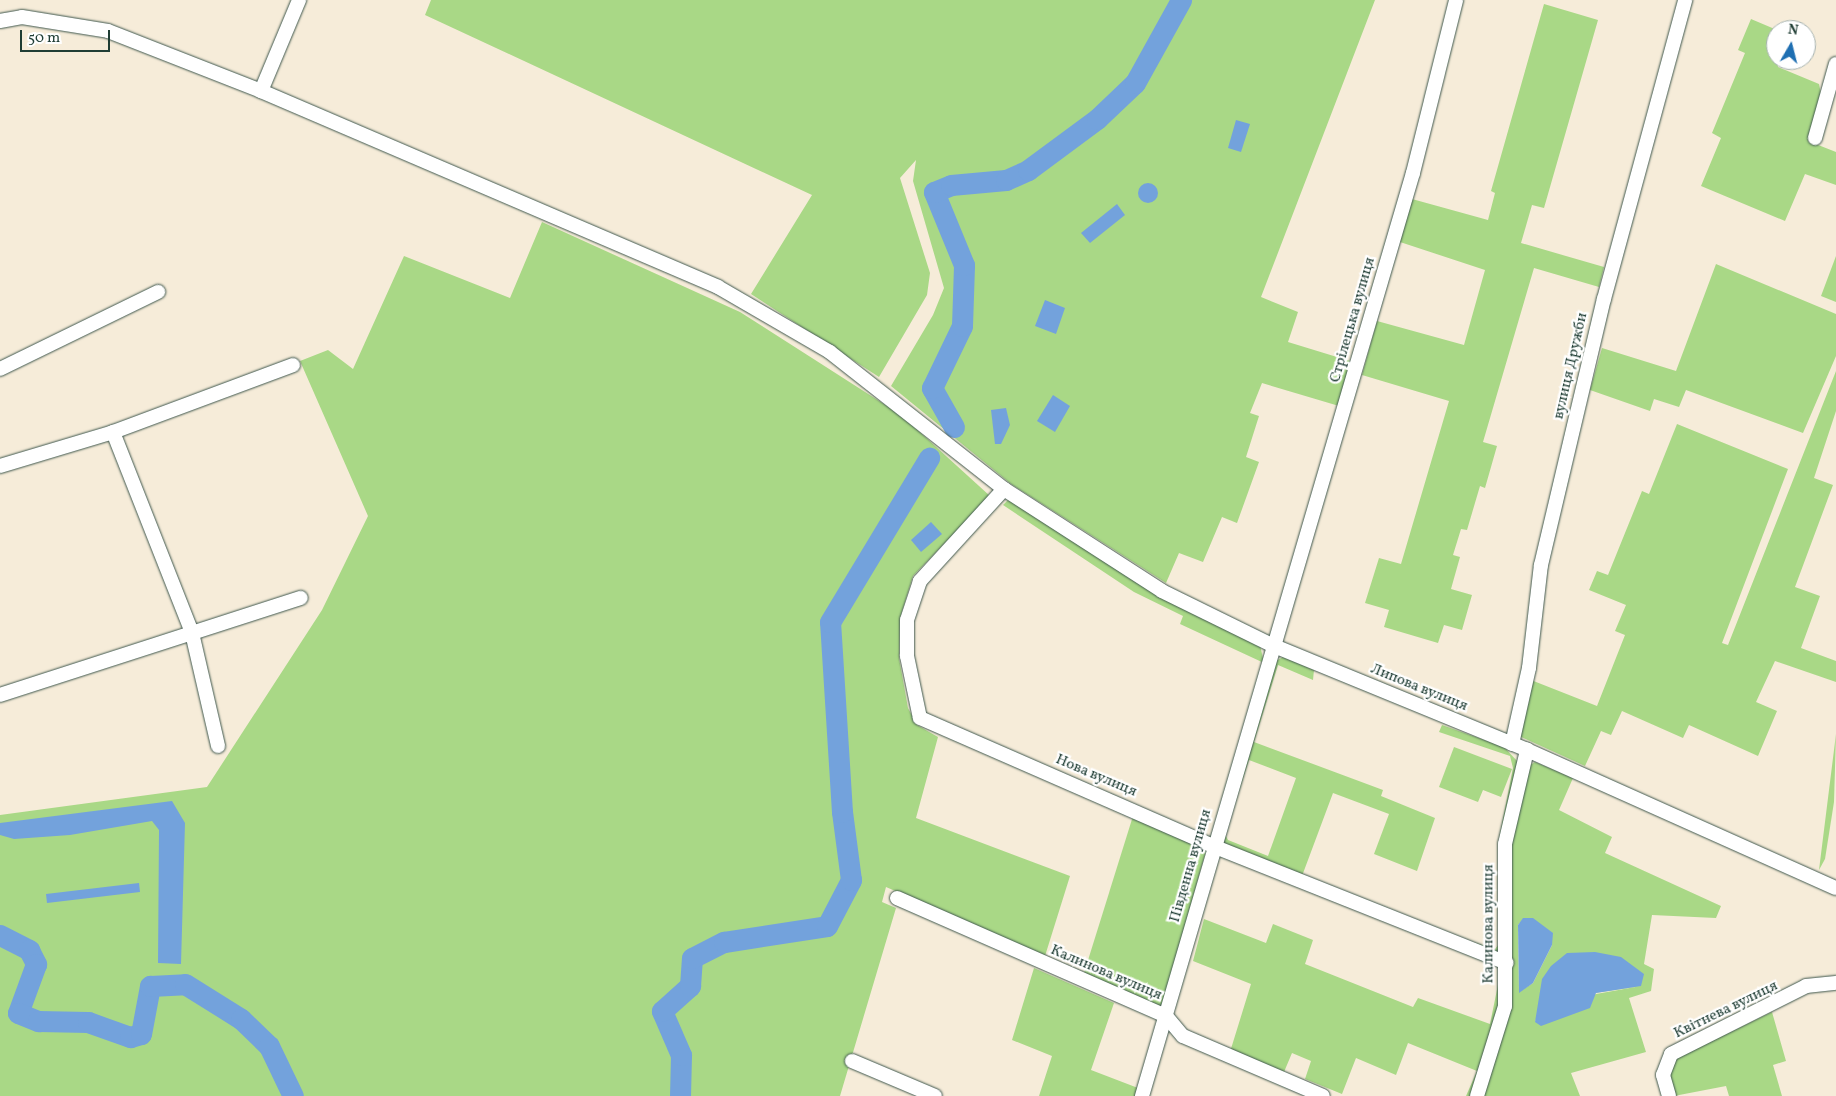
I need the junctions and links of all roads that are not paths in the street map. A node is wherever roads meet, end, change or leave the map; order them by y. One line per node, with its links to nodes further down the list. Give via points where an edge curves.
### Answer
1 (299, 0): 6 (street)
2 (1456, 0): 16 (street, Стрілецька вулиця, via 1413,173)
3 (1685, 0): 18 (street, вулиця Дружби, via 1604,299 1546,546 1529,668)
4 (0, 21): 6 (street, Липова вулиця, via 22,17 108,31)
5 (1836, 64): 7 (street)
6 (261, 90): 13 (street, Липова вулиця, via 718,286 830,352)
7 (1815, 138)
8 (158, 292): 10 (street)
9 (293, 365): 11 (street)
10 (0, 369)
11 (113, 432): 12 (street); 15 (street)
12 (0, 466)
13 (1004, 489): 16 (street, Липова вулиця, via 1162,591); 21 (street, Нова вулиця, via 920,580 906,620 908,664 920,718)
14 (301, 598): 15 (street)
15 (192, 633): 17 (street); 19 (street)
16 (1274, 646): 18 (street, Липова вулиця); 21 (street, Південна вулиця)
17 (0, 695)
18 (1512, 744): 20 (street, Липова вулиця)
19 (218, 746)
20 (1527, 750): 22 (street, Липова вулиця); 24 (street, Калинова вулиця, via 1505,844)
21 (1213, 846): 24 (street, Нова вулиця); 26 (street, Південна вулиця)
22 (1836, 888)
23 (897, 898): 26 (street, Калинова вулиця)
24 (1507, 964): 31 (street, Калинова вулиця, via 1504,1006)
25 (1836, 982): 32 (street, Квітнева вулиця, via 1806,986 1672,1054 1663,1075)
26 (1166, 1016): 29 (street, Південна вулиця); 30 (street, Калинова вулиця, via 1183,1036)
27 (852, 1061): 28 (street)
28 (935, 1096)
29 (1142, 1096)
30 (1322, 1096)
31 (1477, 1096)
32 (1668, 1096)

